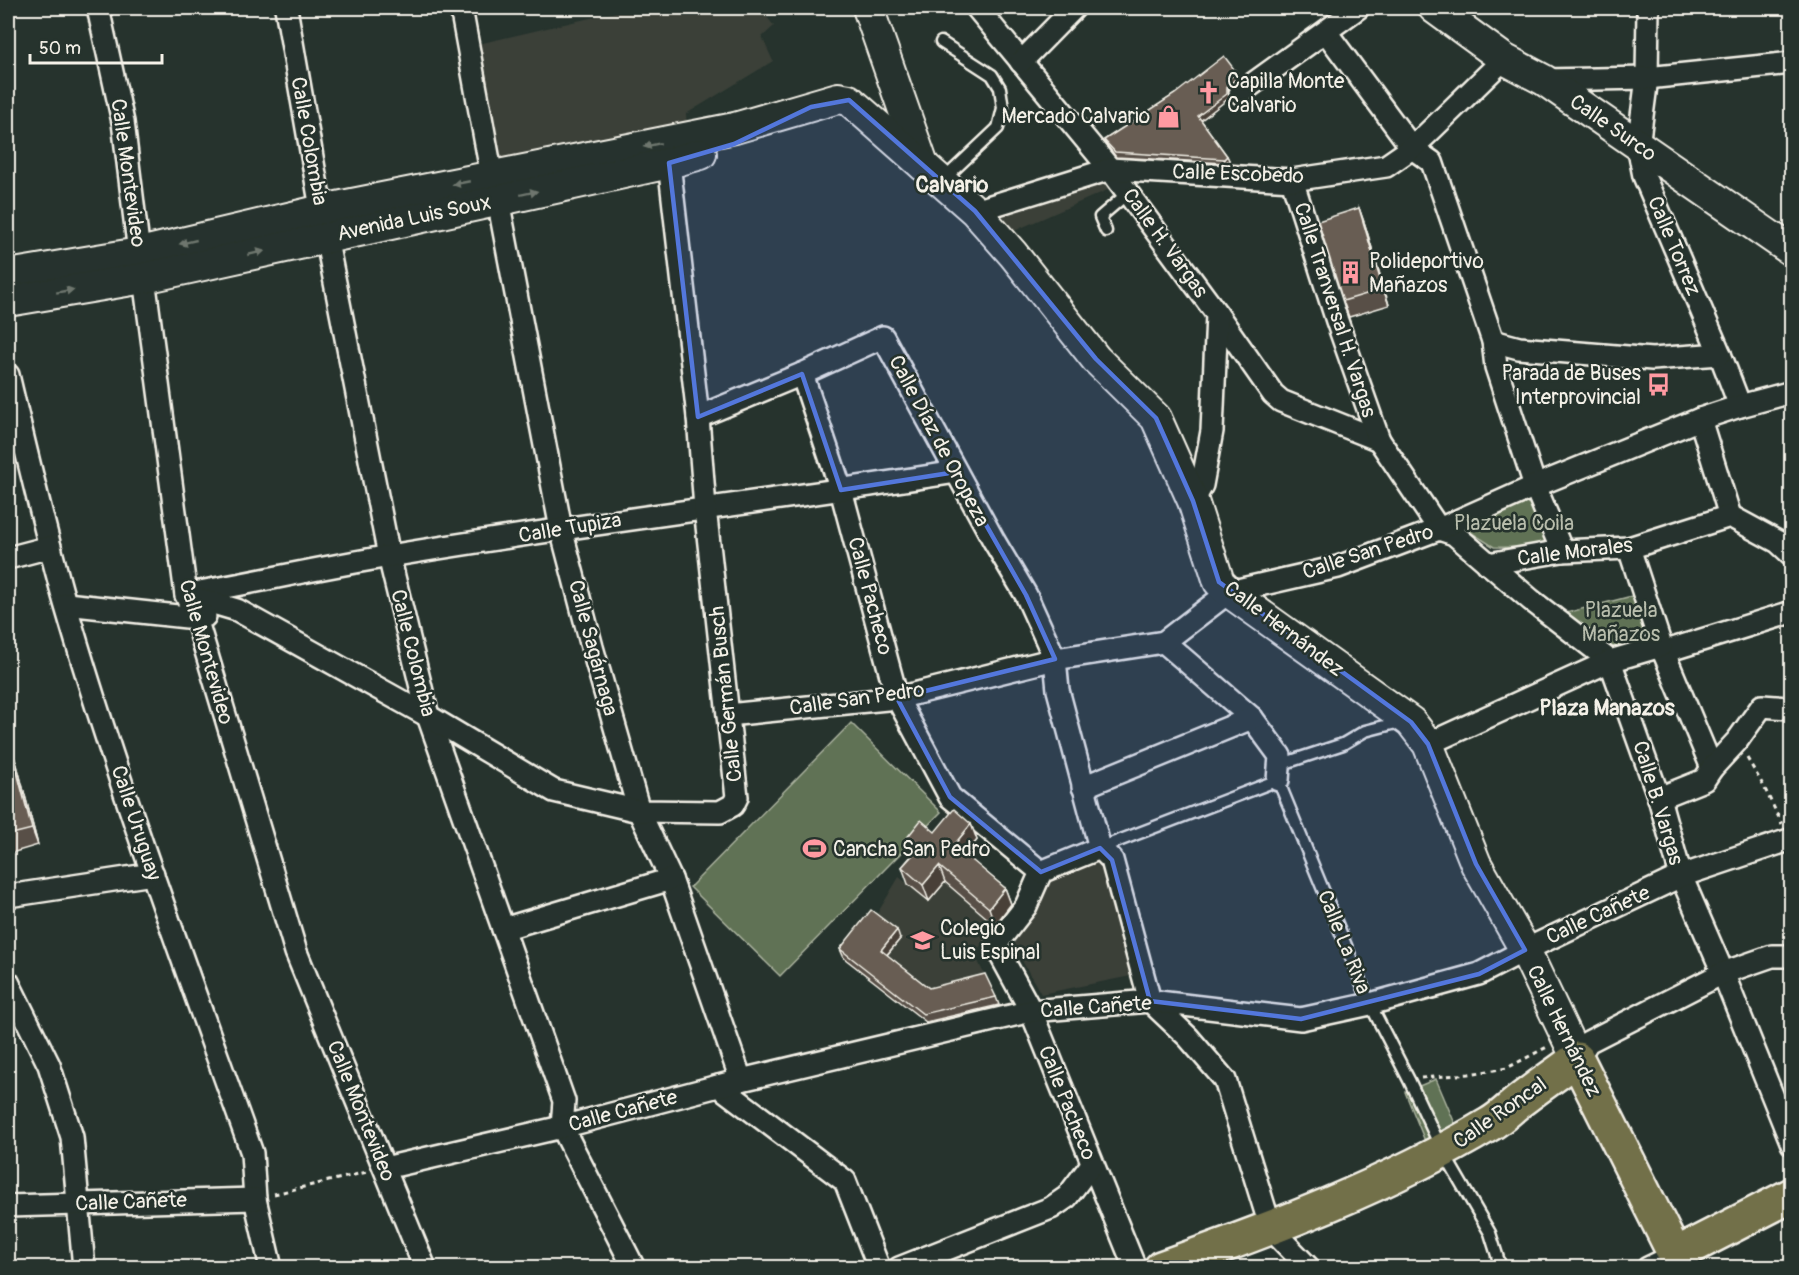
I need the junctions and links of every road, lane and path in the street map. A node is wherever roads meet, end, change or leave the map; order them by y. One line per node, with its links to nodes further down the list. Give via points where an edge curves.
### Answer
1 (98, 8): 31 (street, Calle Montevideo, via 123,122)
2 (286, 8): 28 (street, Calle Colombia)
3 (461, 8): 25 (street, Calle Sagárnaga)
4 (868, 8): 23 (main road)
5 (977, 8): 13 (street, Calle H. Vargas)
6 (1074, 8): 13 (street)
7 (1358, 8): 10 (street)
8 (1434, 8): 12 (main road, Calle Surco)
9 (1648, 8): 15 (street, Calle Torrez)
10 (1326, 32): 17 (street); 20 (street)
11 (941, 42): 23 (lane, via 992,75 1000,88 1003,108 998,128)
12 (1504, 58): 16 (main road, Calle Surco); 20 (street, Calle Escobedo)
13 (1021, 62): 22 (street, Calle H. Vargas)
14 (1791, 63): 15 (street)
15 (1647, 78): 16 (street); 19 (street, Calle Torrez)
16 (1544, 80): 19 (main road, Calle Surco)
17 (1240, 93)
18 (811, 107): 21 (main road, Avenida Luis Soux, via 734,144); 23 (main road, Avenida Luis Soux, via 838,98 849,100); 25 (main road, Avenida Luis Soux, one-way to 25)
19 (1638, 146): 30 (main road, Calle Surco); 36 (street, Calle Torrez, via 1644,176)
20 (1412, 148): 24 (street, Calle Escobedo, via 1386,166); 35 (street, via 1432,162)
21 (669, 163): 25 (main road, Avenida Luis Soux, one-way to 21); 41 (street, Calle Germán Busch)
22 (1110, 169): 24 (street, Calle Escobedo); 26 (street, Calle H. Vargas); 27 (street)
23 (933, 175): 27 (main road, Calle Hernández)
24 (1292, 180): 43 (street, Calle Tranversal H. Vargas)
25 (495, 189): 28 (main road, Avenida Luis Soux); 50 (street, Calle Sagárnaga)
26 (1128, 193): 29 (lane, via 1100,217); 34 (street, Calle H. Vargas)
27 (975, 211): 47 (main road, Calle Hernández, via 1096,359 1156,417)
28 (324, 224): 31 (main road, Avenida Luis Soux); 56 (street, Calle Colombia)
29 (1106, 231)
30 (1791, 251)
31 (142, 266): 32 (main road, Avenida Luis Soux); 33 (main road, Avenida Luis Soux, one-way to 31); 60 (street, Calle Montevideo)
32 (8, 275)
33 (8, 301)
34 (1216, 314): 43 (street, Calle H. Vargas, via 1281,401); 47 (street, via 1212,431 1202,485)
35 (1493, 341): 36 (street, via 1519,348 1652,359); 45 (street, via 1496,367)
36 (1720, 354): 40 (street, Calle Torrez)
37 (802, 374): 41 (street, Calle Díaz de Oropeza); 44 (street, Calle Díaz de Oropeza, via 884,337); 46 (street, Calle Pacheco)
38 (8, 375): 52 (street, Calle Uruguay)
39 (1791, 392): 40 (street, Calle San Pedro)
40 (1740, 406): 42 (street, Calle San Pedro)
41 (698, 417): 48 (street, Calle Germán Busch)
42 (1700, 419): 45 (street, Calle San Pedro); 49 (street)
43 (1379, 440): 51 (street)
44 (956, 472): 46 (street, Calle Tupiza); 67 (street, Calle Díaz de Oropeza, via 1026,595)
45 (1535, 486): 51 (street, Calle San Pedro); 54 (street)
46 (841, 490): 48 (street, Calle Tupiza); 69 (street, Calle Pacheco)
47 (1193, 501): 59 (main road, Calle Hernández, via 1219,582)
48 (705, 508): 50 (street, Calle Tupiza); 71 (street, Calle Germán Busch)
49 (1730, 516): 53 (street, Calle Morales); 55 (street, via 1778,542)
50 (561, 529): 56 (street, Calle Tupiza); 80 (street, Calle Sagárnaga)
51 (1439, 529): 58 (street, via 1454,534); 59 (street, Calle San Pedro, via 1338,567)
52 (50, 547): 57 (street); 61 (street, Calle Uruguay)
53 (1629, 548): 54 (street, Calle Morales); 66 (street)
54 (1562, 551): 58 (street, Calle Morales)
55 (1791, 555)
56 (388, 556): 60 (street, Calle Tupiza); 72 (street, Calle Colombia)
57 (8, 558)
58 (1488, 564): 68 (street)
59 (1229, 592): 65 (street, Calle San Pedro); 74 (main road, Calle Hernández)
60 (186, 595): 62 (street, Calle Germán Busch); 64 (street, Calle Montevideo)
61 (66, 604): 64 (street); 84 (street, Calle Uruguay)
62 (237, 610): 64 (street); 72 (street, Calle Germán Busch)
63 (1791, 612): 66 (street)
64 (196, 618): 104 (street, Calle Montevideo, via 296,952)
65 (1164, 642): 67 (street, Calle San Pedro); 73 (street, Calle La Riva)
66 (1662, 649): 68 (street); 76 (street)
67 (1055, 659): 69 (street, Calle San Pedro); 78 (street, Calle Díaz de Oropeza, via 1058,690)
68 (1610, 661): 74 (street); 79 (street, Calle B. Vargas)
69 (897, 698): 71 (street, Calle San Pedro); 83 (street, Calle Pacheco, via 950,797)
70 (1791, 706): 75 (street, via 1762,706)
71 (728, 715): 80 (street, Calle Germán Busch, via 737,797 733,805 720,812)
72 (428, 716): 80 (street, Calle Germán Busch, via 554,791); 88 (street, Calle Colombia)
73 (1252, 718): 77 (street, Calle La Riva, via 1280,756); 78 (street)
74 (1419, 733): 77 (lane, via 1395,722 1365,731); 89 (main road, Calle Hernández, via 1476,864)
75 (1737, 741): 76 (street); 81 (path)
76 (1712, 768): 79 (street, via 1704,780)
77 (1279, 773): 82 (lane); 94 (lane, Calle La Riva)
78 (1083, 787): 82 (street, Calle Díaz de Oropeza)
79 (1659, 798): 85 (street, Calle B. Vargas)
80 (639, 811): 86 (street, Calle Sagárnaga)
81 (1789, 839): 85 (street, Calle Cañete)
82 (1100, 848): 83 (street); 93 (street, Calle Díaz de Oropeza, via 1112,860)
83 (1041, 872): 95 (street, Calle Pacheco, via 1026,906 997,943)
84 (153, 874): 87 (street); 106 (street, Calle Uruguay, via 252,1153)
85 (1681, 876): 89 (street, Calle Cañete); 91 (street, Calle B. Vargas)
86 (671, 879): 88 (street); 97 (street, Calle Sagárnaga)
87 (8, 896)
88 (503, 929): 100 (street, Calle Colombia, via 564,1101)
89 (1525, 950): 94 (street, Calle Cañete, via 1479,974); 96 (main road, Calle Hernández)
90 (1791, 956): 91 (street, Calle Roncal, via 1772,956)
91 (1723, 973): 96 (street, Calle Roncal); 101 (street, Calle B. Vargas)
92 (8, 982): 107 (street, via 49,1065 72,1137)
93 (1150, 1001): 94 (street, Calle Cañete, via 1301,1019); 95 (street, Calle Cañete); 109 (street, via 1226,1080)
94 (1370, 1004): 98 (lane, Calle La Riva)
95 (1031, 1011): 97 (street, Calle Cañete); 103 (street, Calle Pacheco)
96 (1572, 1048): 98 (path, via 1507,1068); 102 (main road, Calle Roncal, via 1493,1123); 110 (main road, Calle Hernández)
97 (741, 1080): 99 (street, Calle Cañete)
98 (1409, 1080): 102 (lane, Calle La Riva)
99 (719, 1086): 100 (street, Calle Cañete); 115 (street, via 845,1181)
100 (562, 1127): 104 (street, Calle Cañete); 114 (street, Calle Colombia)
101 (1791, 1144)
102 (1443, 1152): 109 (main road, Calle Roncal); 120 (lane, Calle La Riva, via 1490,1233)
103 (1092, 1164): 116 (street, via 1067,1197 1051,1208); 117 (street, Calle Pacheco)
104 (385, 1168): 106 (path); 113 (street, Calle Montevideo)
105 (1791, 1195): 110 (main road)
106 (255, 1199): 107 (street, Calle Cañete); 112 (street, Calle Uruguay)
107 (78, 1204): 108 (street, Calle Cañete); 111 (street)
108 (8, 1206)
109 (1270, 1229): 118 (main road, Calle Roncal); 119 (street)
110 (1669, 1263)
111 (84, 1268)
112 (271, 1268)
113 (425, 1268)
114 (634, 1268)
115 (879, 1268)
116 (900, 1268)
117 (1135, 1268)
118 (1161, 1268)
119 (1309, 1268)
120 (1501, 1268)

